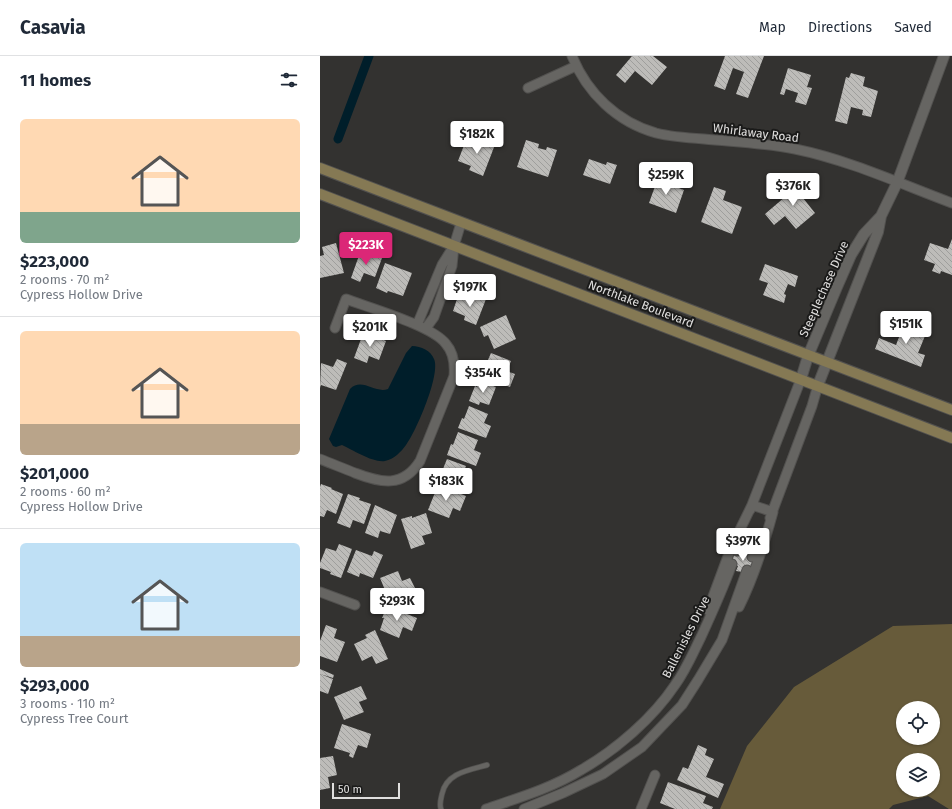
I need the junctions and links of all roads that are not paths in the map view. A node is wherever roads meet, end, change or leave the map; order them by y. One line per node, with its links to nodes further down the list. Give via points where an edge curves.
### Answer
1 (572, 56): 3 (street, Whirlaway Road)
2 (944, 56): 6 (street, Steeplechase Drive)
3 (576, 66): 4 (street); 6 (street, Whirlaway Road, via 600,100 640,128 672,136 795,149 850,165)
4 (528, 88)
5 (320, 168): 10 (main road, Northlake Boulevard)
6 (897, 183): 8 (street, Whirlaway Road); 9 (street, Steeplechase Drive)
7 (320, 194): 11 (main road, Northlake Boulevard)
8 (952, 204)
9 (881, 216): 14 (street, Steeplechase Drive, via 864,234 852,255); 15 (street, Steeplechase Drive, via 876,239)
10 (461, 223): 11 (street); 14 (main road, Northlake Boulevard)
11 (454, 246): 12 (street, via 452,266 434,318); 16 (main road, Northlake Boulevard)
12 (422, 327): 13 (street, via 346,299); 20 (street, via 446,343 453,355 455,369 417,466 405,477 385,482)
13 (335, 328)
14 (808, 356): 15 (main road, Northlake Boulevard); 16 (street, Steeplechase Drive)
15 (826, 362): 17 (street, Steeplechase Drive); 18 (main road, Northlake Boulevard)
16 (801, 379): 17 (main road, Northlake Boulevard); 21 (street)
17 (818, 385): 19 (main road, Northlake Boulevard); 22 (street)
18 (952, 410)
19 (952, 438)
20 (320, 459)
21 (752, 505): 22 (street); 23 (street); 31 (street, via 729,553 708,608)
22 (773, 512): 24 (street); 32 (street, via 746,593)
23 (737, 551)
24 (752, 557)
25 (732, 564): 27 (street, Ballenisles Drive)
26 (747, 570): 29 (street)
27 (723, 590): 29 (street); 31 (street, Ballenisles Drive)
28 (320, 592): 30 (street)
29 (738, 596): 32 (street)
30 (355, 605)
31 (701, 637): 36 (street, Ballenisles Drive, via 676,684 659,706 620,743 581,770 542,790)
32 (722, 640): 37 (street, via 682,705 642,747 603,774 563,794)
33 (487, 765): 35 (lane, via 453,776 444,787)
34 (655, 775): 38 (street)
35 (441, 809)
36 (486, 809)
37 (524, 809)
38 (641, 809)

